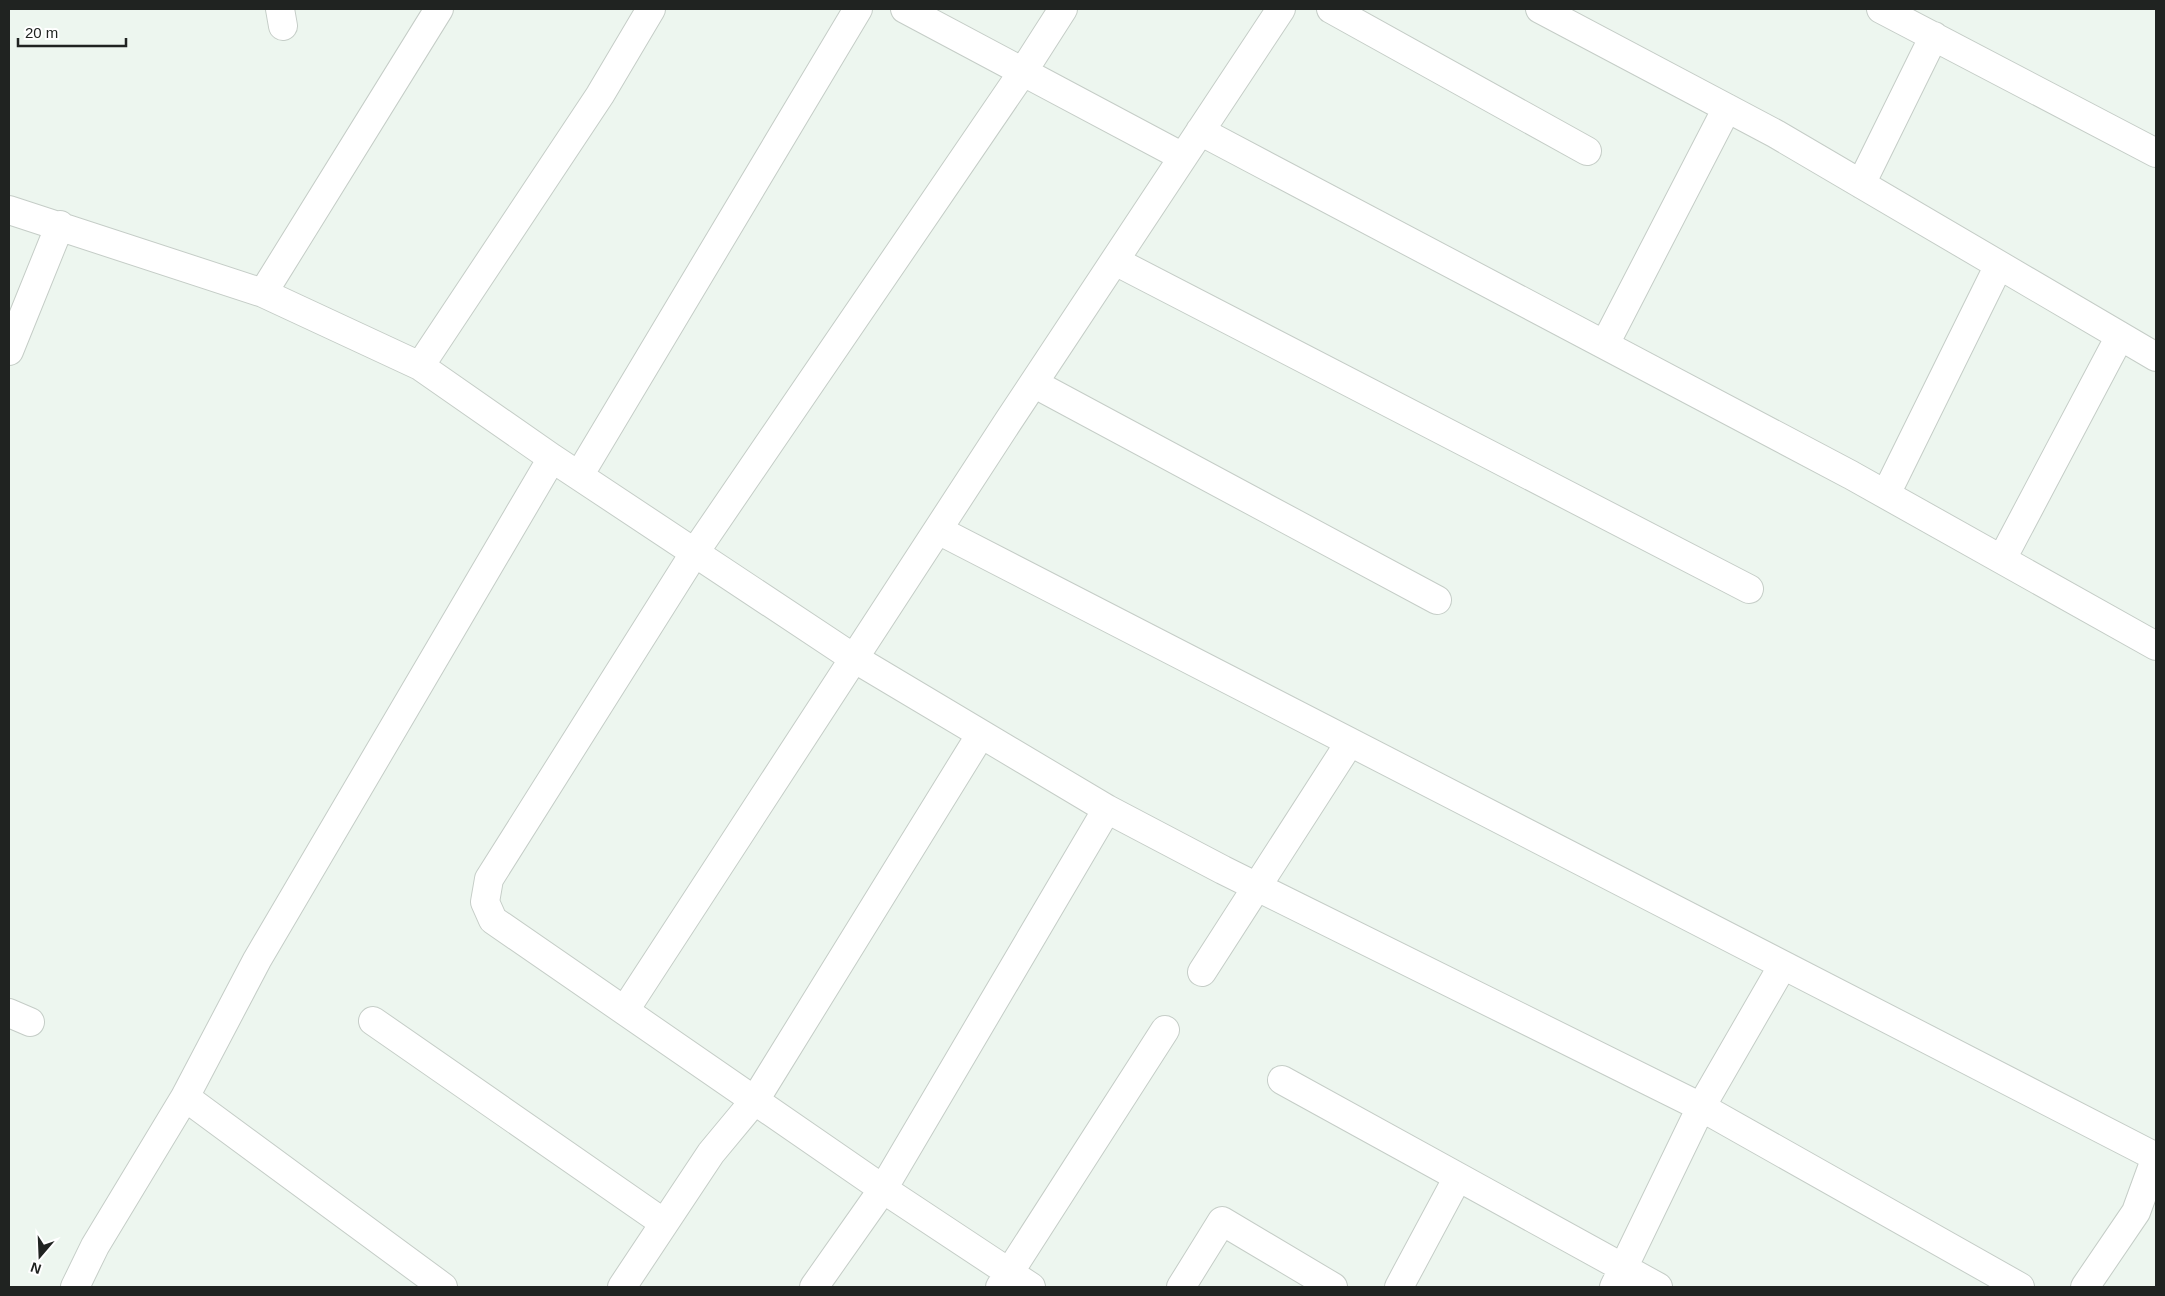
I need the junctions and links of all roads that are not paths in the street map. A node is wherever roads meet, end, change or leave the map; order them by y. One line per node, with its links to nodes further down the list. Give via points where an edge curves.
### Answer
1 (439, 9): 22 (street)
2 (651, 9): 27 (street, via 600,95)
3 (858, 9): 30 (street)
4 (905, 9): 11 (street)
5 (1064, 9): 11 (street)
6 (1281, 9): 13 (street)
7 (1330, 9): 14 (street)
8 (1540, 9): 12 (street)
9 (1890, 11): 10 (street)
10 (1934, 36): 15 (street); 17 (street)
11 (1024, 70): 16 (street); 33 (street)
12 (1727, 108): 17 (street); 24 (street)
13 (1200, 131): 16 (street); 24 (street)
14 (1587, 151)
15 (2156, 153)
16 (1183, 157): 20 (street)
17 (1861, 184): 21 (street)
18 (9, 210): 19 (street)
19 (60, 225): 22 (street); 25 (street)
20 (1115, 261): 28 (street); 35 (street)
21 (1999, 265): 23 (street); 31 (street)
22 (263, 293): 27 (street)
23 (2120, 336): 26 (street); 34 (street)
24 (1605, 344): 31 (street)
25 (9, 351)
26 (2156, 357)
27 (420, 366): 29 (street)
28 (1035, 384): 32 (street); 36 (street)
29 (552, 458): 30 (street); 49 (street, via 256,960)
30 (580, 474): 33 (street)
31 (1886, 494): 34 (street)
32 (938, 530): 38 (street); 40 (street)
33 (695, 552): 38 (street); 45 (street, via 489,879 485,902 493,920)
34 (2002, 559): 37 (street)
35 (1749, 589)
36 (1437, 600)
37 (2156, 646)
38 (852, 657): 39 (street); 45 (street)
39 (981, 734): 41 (street); 50 (street)
40 (1350, 742): 42 (street); 43 (street)
41 (1107, 809): 42 (street); 54 (street)
42 (1256, 887): 44 (street); 51 (street)
43 (1782, 965): 51 (street); 52 (street)
44 (1202, 972)
45 (625, 1010): 50 (street)
46 (373, 1022): 56 (street)
47 (1165, 1030): 58 (street)
48 (1282, 1080): 53 (street)
49 (185, 1097): 59 (street, via 95,1246); 60 (street)
50 (755, 1100): 54 (street); 56 (street, via 711,1154)
51 (1701, 1107): 57 (street); 67 (street)
52 (2156, 1157): 55 (street)
53 (1458, 1177): 57 (street); 65 (street)
54 (884, 1189): 58 (street); 62 (street)
55 (2146, 1217): 68 (street)
56 (664, 1223): 61 (street)
57 (1619, 1278): 66 (street)
58 (1014, 1282)
59 (75, 1287)
60 (443, 1287)
61 (622, 1287)
62 (814, 1287)
63 (1181, 1287): 64 (street, via 1222,1221)
64 (1333, 1287)
65 (1399, 1287)
66 (1658, 1287)
67 (2020, 1287)
68 (2085, 1287)

